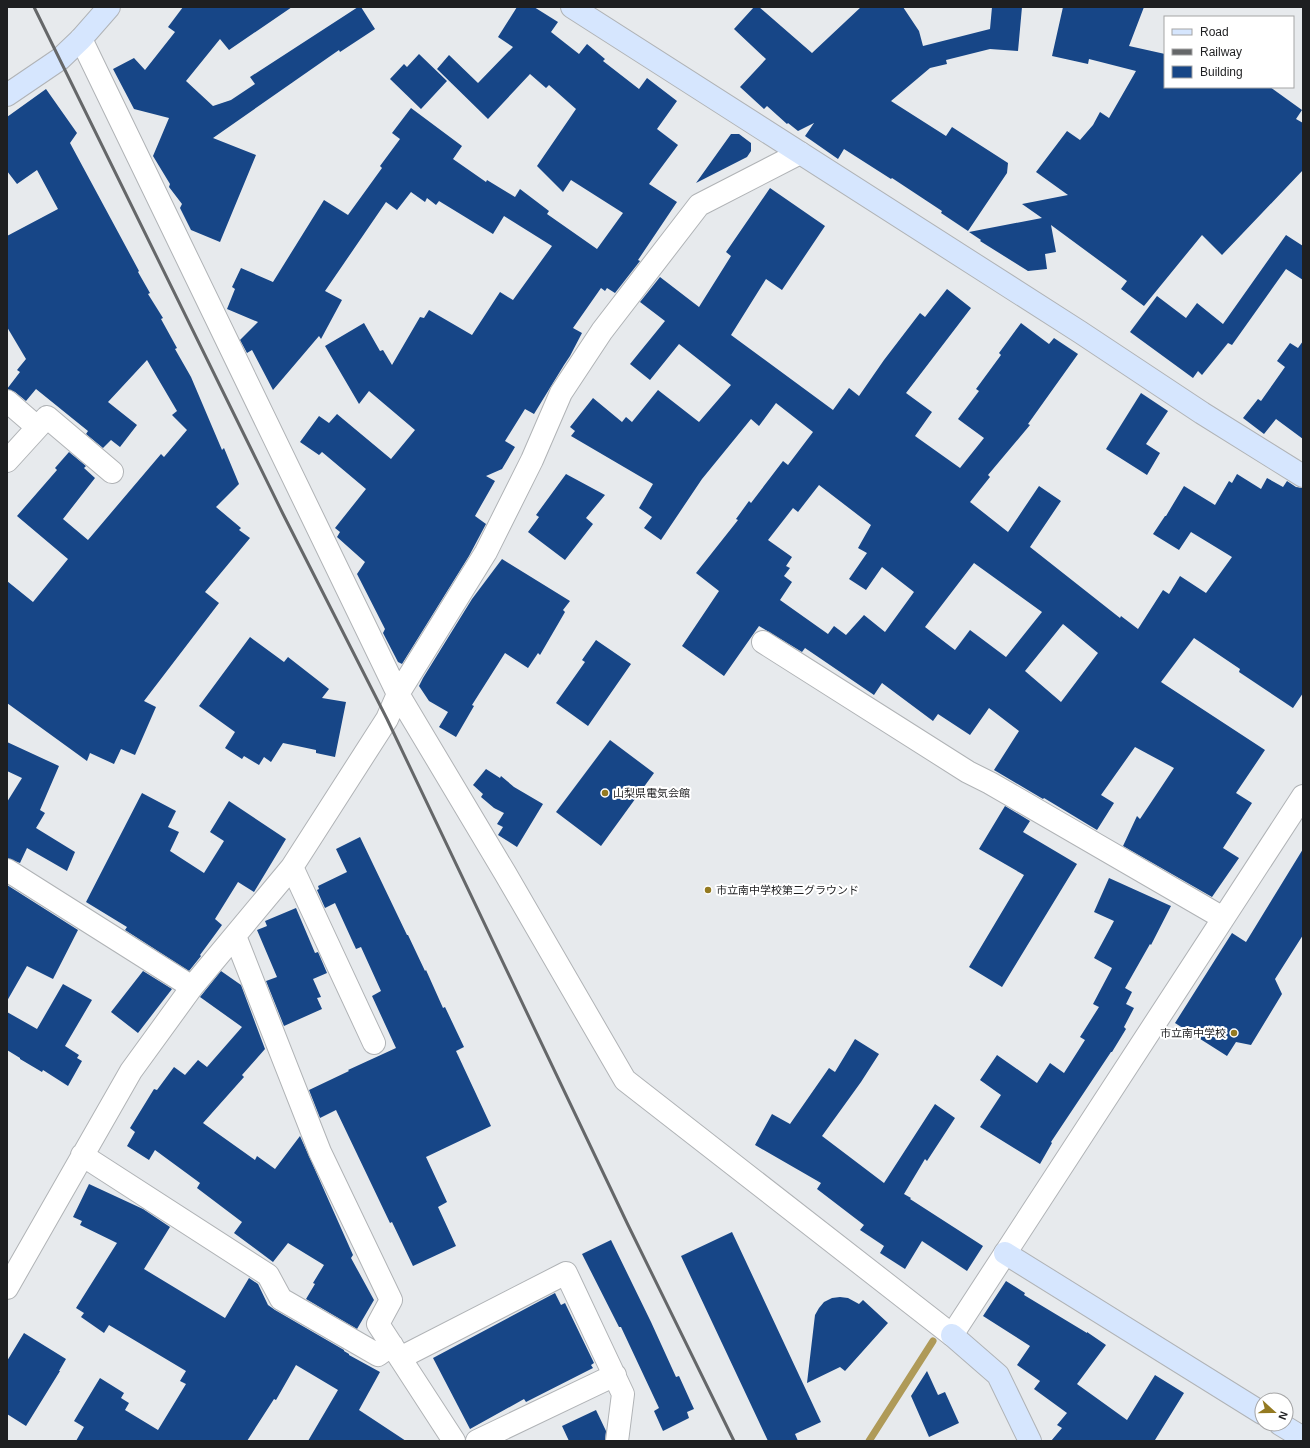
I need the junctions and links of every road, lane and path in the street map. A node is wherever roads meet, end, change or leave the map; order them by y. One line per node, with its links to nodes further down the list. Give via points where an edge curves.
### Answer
1 (109, 7): 3 (street)
2 (572, 7): 5 (street)
3 (81, 39): 4 (street, via 60,59); 12 (street)
4 (7, 95)
5 (800, 153): 10 (street); 12 (street, via 698,205 602,331 561,393 532,460 486,552)
6 (7, 402): 7 (street)
7 (37, 427): 8 (street); 9 (street, via 47,417)
8 (7, 461)
9 (112, 472)
10 (1303, 476)
11 (763, 642): 16 (street, via 968,772 990,782)
12 (398, 694): 14 (street, via 387,719); 23 (street, via 625,1080)
13 (1303, 796): 16 (street)
14 (292, 867): 17 (street); 19 (street)
15 (7, 870): 18 (street)
16 (1223, 918): 21 (street)
17 (235, 936): 18 (street); 24 (street, via 320,1152 391,1300 378,1324)
18 (192, 987): 20 (street, via 131,1071)
19 (374, 1043)
20 (82, 1155): 22 (street); 24 (street, via 268,1275 281,1299 378,1355)
21 (1005, 1253): 23 (street); 26 (street)
22 (7, 1288)
23 (952, 1335): 32 (street, via 998,1375)
24 (396, 1351): 25 (street, via 566,1274); 29 (street)
25 (615, 1375): 30 (street); 31 (street, via 623,1394)
26 (1254, 1408)
27 (1293, 1432): 28 (street)
28 (1303, 1438)
29 (454, 1441)
30 (477, 1441)
31 (617, 1441)
32 (1030, 1441)

